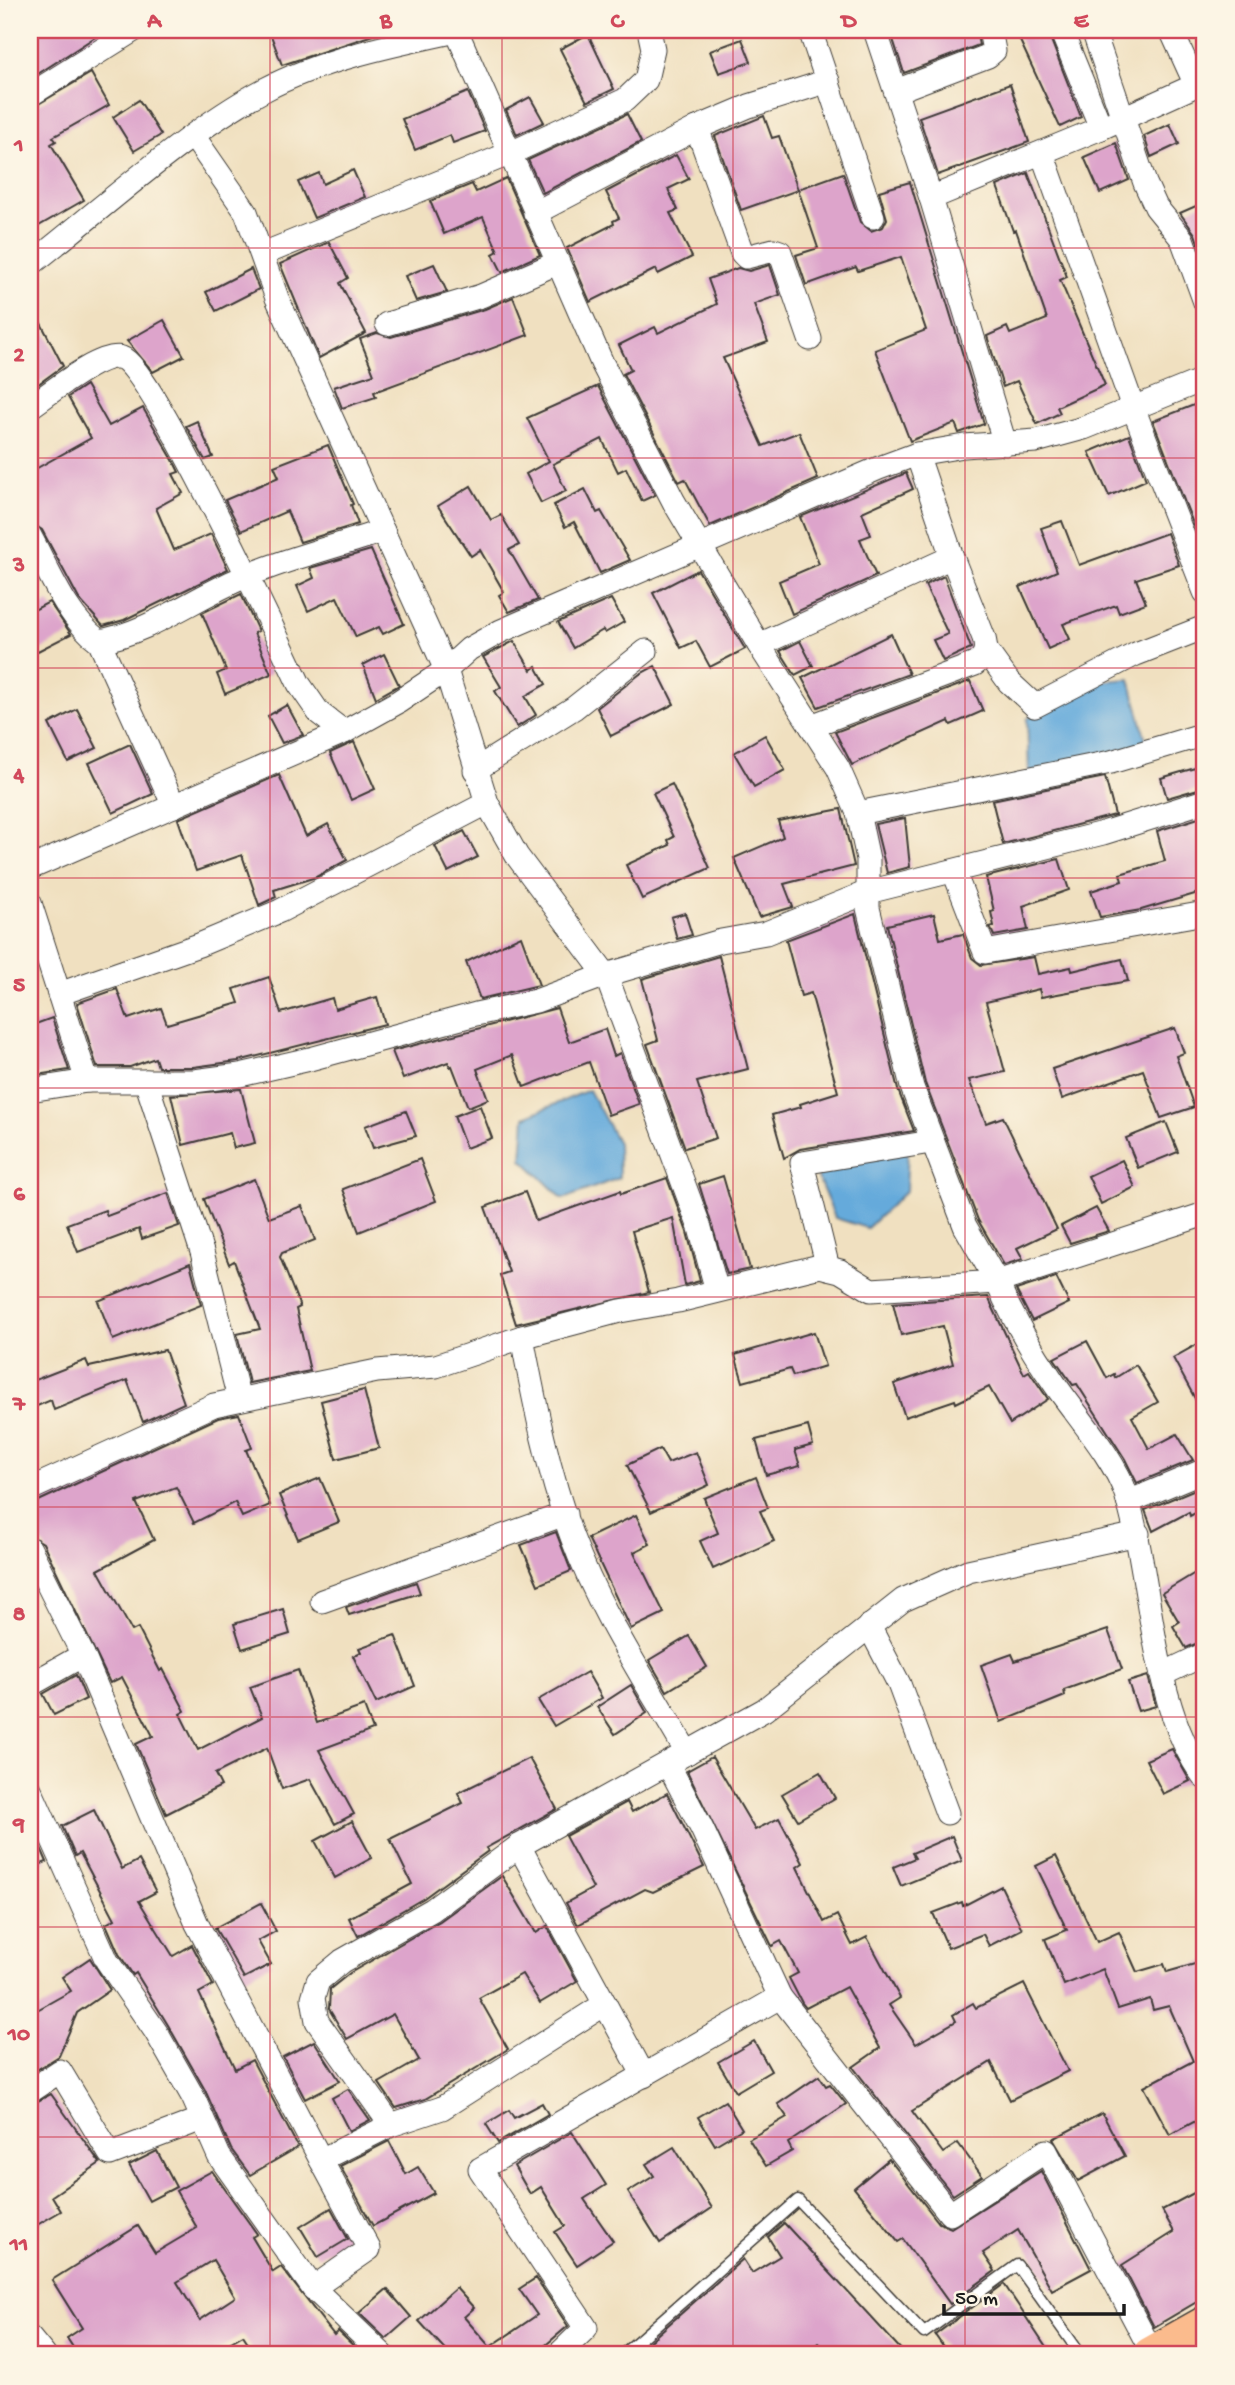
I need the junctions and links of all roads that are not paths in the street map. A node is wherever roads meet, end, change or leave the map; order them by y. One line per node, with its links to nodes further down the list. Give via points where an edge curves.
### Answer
1 (134, 30): 13 (street)
2 (456, 30): 17 (street, via 304,73 264,90); 18 (street)
3 (649, 30): 18 (street, via 653,49 646,80 625,100)
4 (810, 30): 10 (street)
5 (875, 30): 12 (street)
6 (990, 30): 12 (street, via 994,51 988,56)
7 (1061, 30): 16 (street)
8 (1093, 30): 14 (street)
9 (1171, 30): 11 (street)
10 (828, 81): 15 (street); 22 (street)
11 (1201, 83): 14 (street)
12 (895, 91): 20 (street)
13 (30, 95)
14 (1124, 118): 16 (street); 26 (street, via 1145,183 1182,239)
15 (696, 128): 21 (street); 28 (street, via 742,253 746,257 780,252)
16 (1101, 128): 19 (street)
17 (194, 136): 23 (street, via 246,212); 25 (street)
18 (511, 153): 21 (street); 23 (street)
19 (1042, 153): 20 (street); 31 (street)
20 (931, 198): 32 (street)
21 (535, 213): 24 (street)
22 (873, 217)
23 (263, 254): 34 (street, via 277,298)
24 (557, 263): 27 (street, via 481,296); 36 (street, via 602,363)
25 (30, 265)
26 (1205, 303)
27 (387, 324)
28 (810, 339)
29 (1205, 380): 31 (street)
30 (30, 407): 38 (street, via 109,358 122,358 134,366)
31 (1134, 410): 32 (street, via 1036,441); 39 (street)
32 (1004, 444): 33 (street)
33 (917, 454): 36 (street); 37 (street)
34 (383, 531): 38 (street); 45 (street)
35 (30, 536): 41 (street, via 70,609 85,631)
36 (698, 543): 42 (street); 45 (street, via 501,631 469,649)
37 (953, 556): 42 (street); 43 (street)
38 (246, 576): 41 (street, via 126,636); 47 (street, via 299,684 319,713)
39 (1205, 592)
40 (1205, 627): 43 (street, via 1136,654 1035,706)
41 (99, 641): 52 (street)
42 (759, 645): 46 (street)
43 (986, 650): 46 (street, via 975,664)
44 (646, 651): 49 (street, via 574,708)
45 (446, 670): 47 (street); 49 (street)
46 (811, 726): 53 (street, via 838,768)
47 (344, 732): 52 (street)
48 (1205, 734): 53 (street, via 1111,762)
49 (475, 770): 51 (street)
50 (1205, 801): 55 (street)
51 (487, 803): 59 (street, via 517,856); 60 (street, via 280,911 187,950)
52 (174, 806): 54 (street)
53 (858, 813): 56 (street, via 868,859)
54 (30, 868)
55 (954, 872): 56 (street); 58 (street, via 985,952)
56 (868, 892): 59 (street, via 766,933 721,940); 64 (street, via 909,1075)
57 (30, 903): 60 (street)
58 (1205, 913)
59 (606, 975): 62 (street, via 536,1001 310,1059 228,1077); 68 (street, via 700,1228)
60 (59, 994): 61 (street)
61 (87, 1081): 62 (street); 63 (street)
62 (146, 1081): 70 (street, via 202,1252)
63 (30, 1090)
64 (931, 1142): 66 (street, via 802,1164); 67 (street, via 965,1226)
65 (1205, 1214): 67 (street)
66 (828, 1268): 67 (street, via 872,1290); 68 (street, via 820,1266)
67 (997, 1282): 73 (street, via 1017,1328 1090,1432)
68 (717, 1291): 69 (street)
69 (522, 1337): 70 (street, via 436,1366 377,1371); 74 (street, via 545,1455)
70 (239, 1399): 72 (street, via 214,1405)
71 (1205, 1470): 73 (street)
72 (30, 1489)
73 (1128, 1502): 75 (street)
74 (565, 1514): 77 (street); 83 (street, via 572,1539)
75 (1138, 1534): 78 (street, via 968,1571 902,1600); 81 (street)
76 (30, 1549): 80 (street)
77 (322, 1601)
78 (869, 1626): 83 (street, via 764,1710); 86 (street, via 899,1684)
79 (1205, 1654): 81 (street)
80 (83, 1655): 82 (street); 94 (street, via 197,1924)
81 (1163, 1674): 84 (street, via 1169,1702)
82 (30, 1685)
83 (677, 1758): 87 (street); 88 (street, via 702,1829)
84 (1205, 1778)
85 (30, 1790): 92 (street, via 107,1961 156,2032)
86 (947, 1813)
87 (519, 1846): 89 (street); 93 (street, via 432,1910 342,1961 318,1981 313,1998 317,2021)
88 (779, 1997): 90 (street); 104 (street, via 950,2214 1046,2151)
89 (605, 2004): 90 (street); 93 (street, via 442,2108)
90 (644, 2076): 101 (street, via 480,2169 586,2328)
91 (30, 2091): 92 (street, via 60,2071 110,2154)
92 (202, 2119): 95 (street, via 219,2156)
93 (391, 2125): 94 (street)
94 (321, 2160): 95 (street, via 369,2249)
95 (313, 2288): 100 (street)
96 (1205, 2324): 104 (main road)
97 (30, 2338): 99 (street)
98 (1205, 2353): 105 (main road)
99 (44, 2355)
100 (383, 2355)
101 (558, 2355)
102 (622, 2355): 103 (lane, via 798,2200 924,2333 1017,2265)
103 (1082, 2355)
104 (1151, 2355)
105 (1200, 2355)

